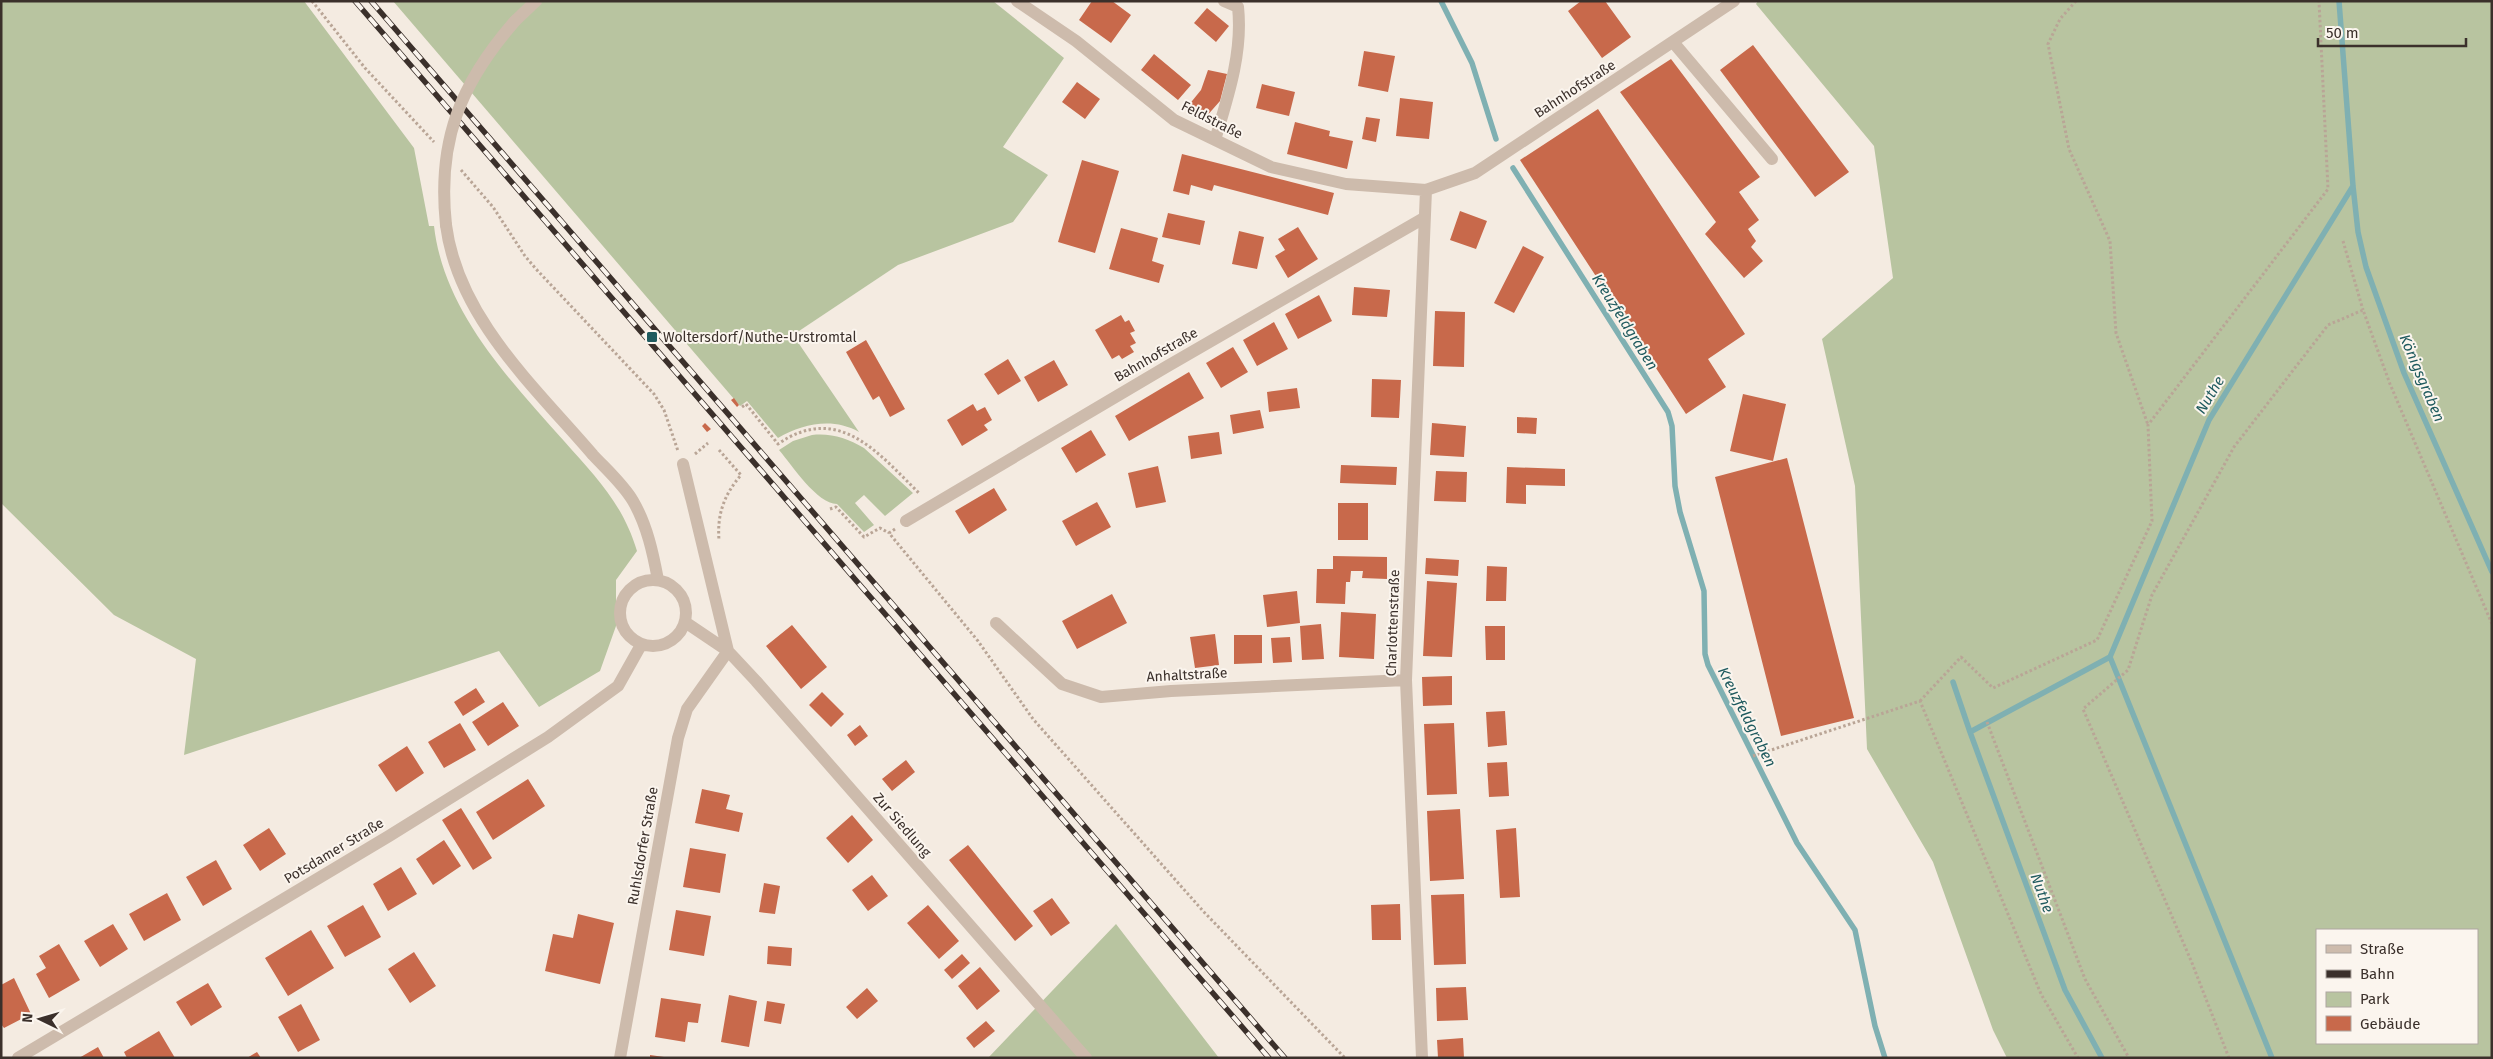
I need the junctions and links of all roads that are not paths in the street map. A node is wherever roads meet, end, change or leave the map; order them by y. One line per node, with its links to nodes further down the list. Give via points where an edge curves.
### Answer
1 (536, 1): 12 (street, bridge, via 477,69 456,114 445,159 446,225 450,249 481,318 515,364 632,500 651,543)
2 (1017, 1): 6 (street, Feldstraße, via 1076,42 1174,120)
3 (1224, 1): 6 (street, via 1238,8 1240,29 1238,50)
4 (1734, 1): 5 (street, Bahnhofstraße)
5 (1673, 42): 7 (street); 8 (street, Bahnhofstraße, via 1475,173)
6 (1215, 140): 8 (street, Feldstraße, via 1281,169 1346,184)
7 (1772, 159)
8 (1426, 190): 9 (street, Charlottenstraße)
9 (1424, 218): 11 (street, Bahnhofstraße); 17 (street, Charlottenstraße)
10 (683, 464): 16 (street)
11 (906, 521)
12 (658, 580): 13 (street, via 678,590 684,600); 15 (street, via 647,580 629,590 620,609 624,629)
13 (685, 622): 15 (street, via 672,640 662,645); 16 (street, Zur Siedlung)
14 (996, 623): 17 (street, Anhaltstraße, via 1062,684 1101,697)
15 (641, 645): 18 (street, Potsdamer Straße, via 618,686 548,737 390,836)
16 (728, 652): 19 (street, Ruhlsdorfer Straße, via 687,709 678,738); 20 (street, Zur Siedlung)
17 (1406, 680): 21 (street, Charlottenstraße)
18 (18, 1058)
19 (620, 1058)
20 (1086, 1058)
21 (1422, 1058)

